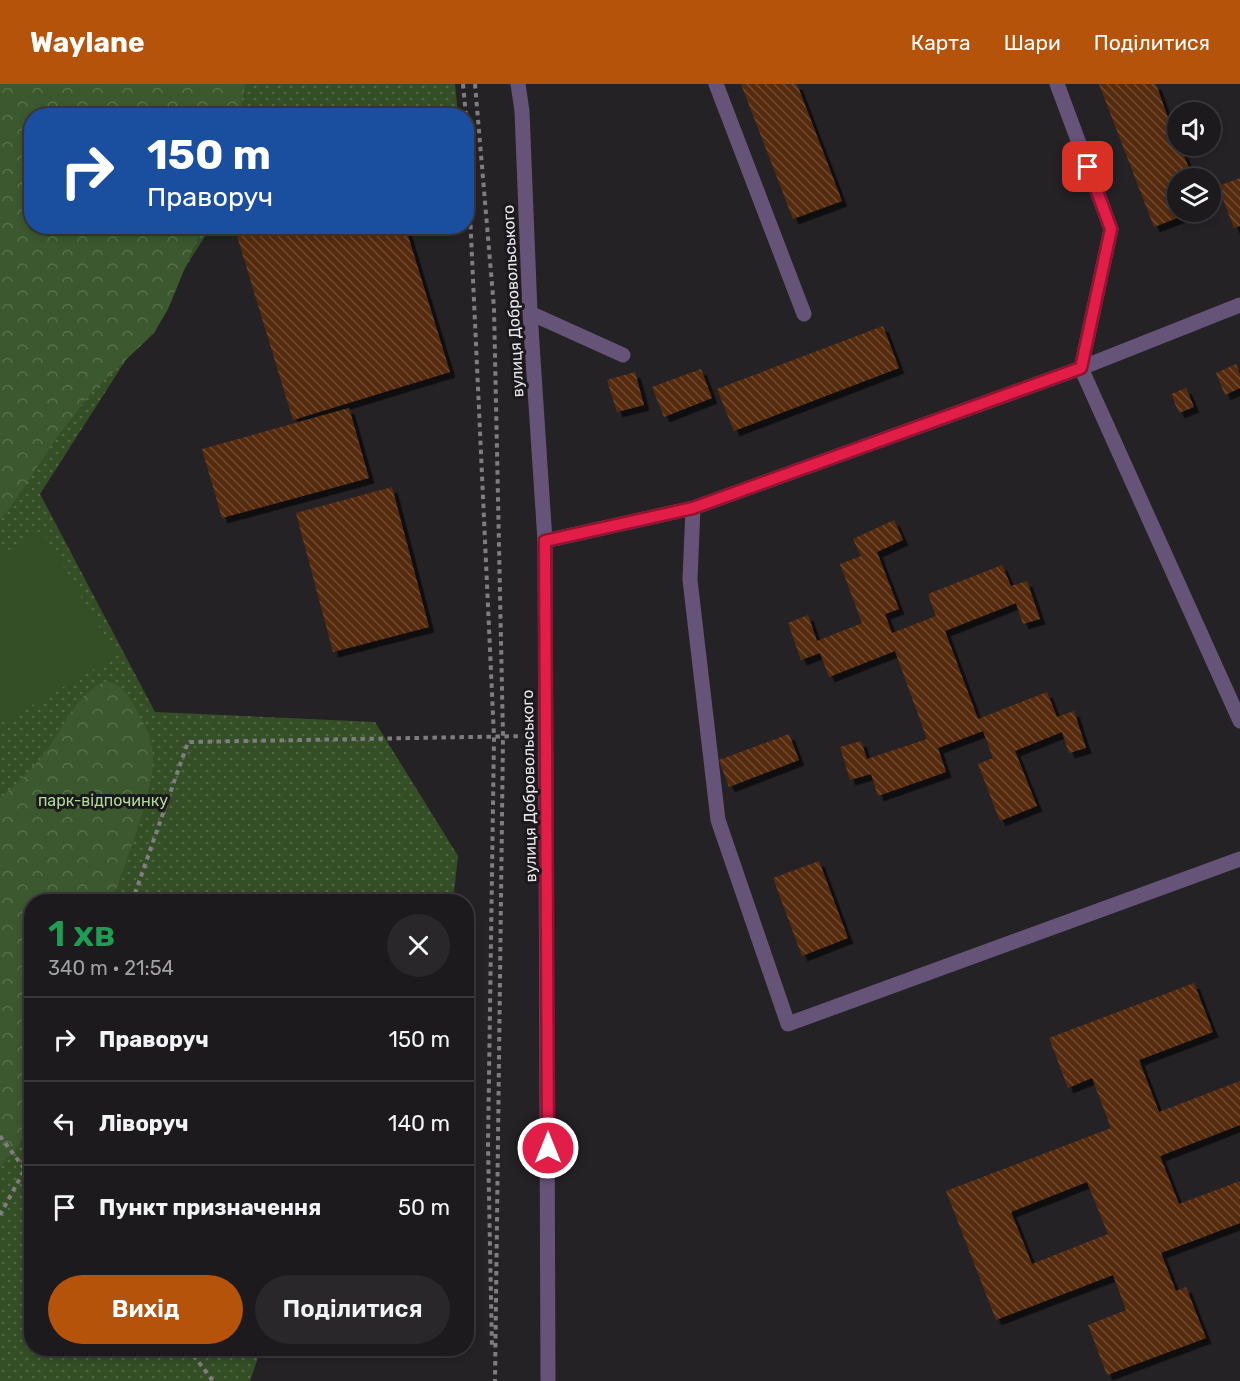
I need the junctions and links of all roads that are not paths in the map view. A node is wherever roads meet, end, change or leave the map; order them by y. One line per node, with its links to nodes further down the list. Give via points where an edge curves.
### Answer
1 (518, 84): 5 (street, вулиця Добровольського)
2 (716, 84): 6 (street)
3 (1057, 84): 8 (street, via 1111,229)
4 (1240, 305): 8 (street)
5 (530, 313): 7 (street); 10 (street, вулиця Добровольського)
6 (804, 314)
7 (623, 355)
8 (1081, 368): 9 (street); 11 (street)
9 (693, 508): 10 (street); 12 (street, via 690,579 718,820 788,1024)
10 (545, 541): 13 (street, вулиця Добровольського)
11 (1240, 722)
12 (1240, 859)
13 (548, 1381)

